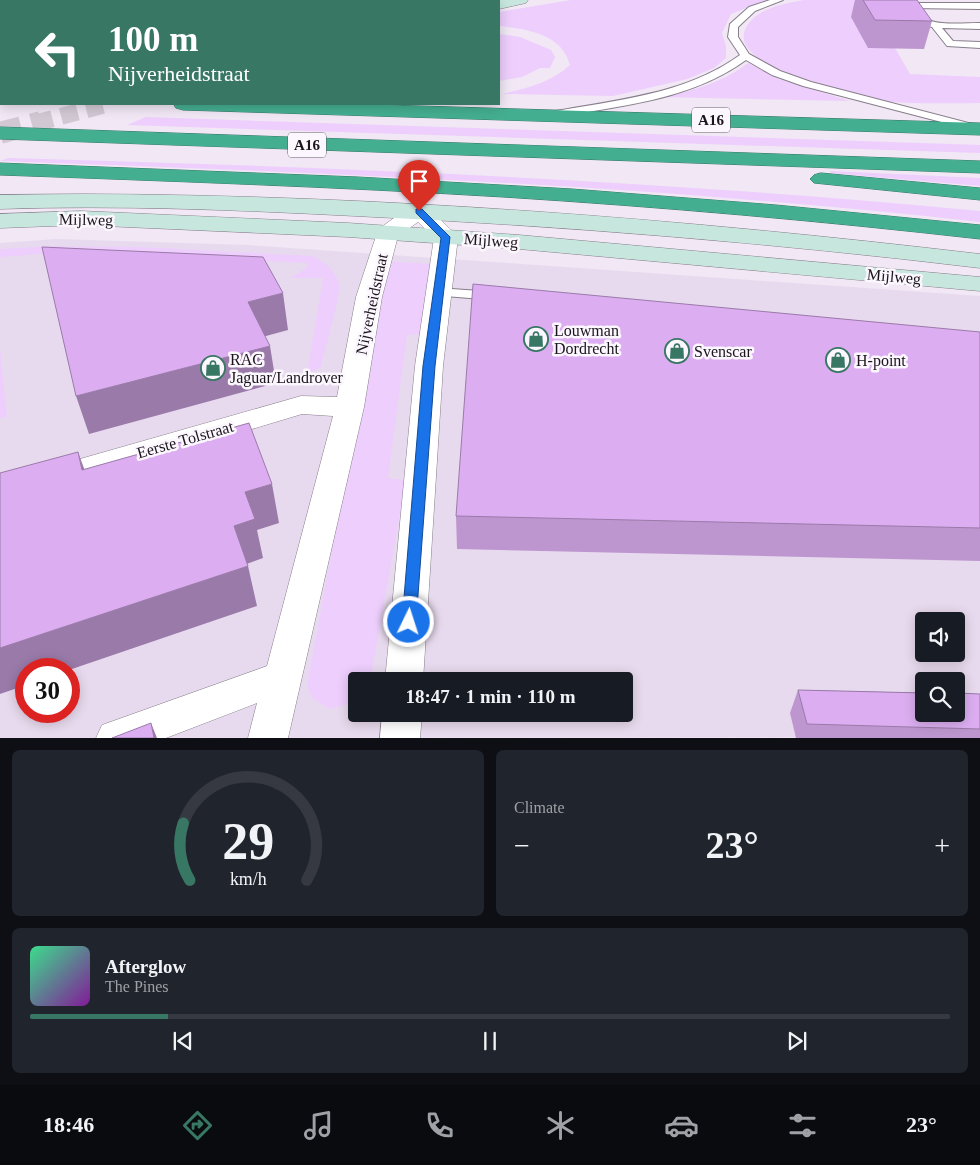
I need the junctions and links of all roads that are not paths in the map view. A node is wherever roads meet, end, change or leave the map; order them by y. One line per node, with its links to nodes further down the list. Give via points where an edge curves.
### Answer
1 (521, 0): 3 (main road)
2 (779, 0): 8 (lane, via 752,10 734,26 734,37)
3 (500, 4)
4 (980, 6): 5 (lane, via 904,5 914,19)
5 (935, 25): 6 (lane); 7 (lane, via 950,44)
6 (980, 26)
7 (980, 45)
8 (745, 56): 10 (lane, via 725,72 688,86); 11 (lane, via 776,73 806,84)
9 (216, 105): 10 (highway, A16)
10 (550, 115): 11 (highway, A16)
11 (980, 129)
12 (0, 133): 13 (highway, A16)
13 (534, 152): 14 (highway, A16); 16 (highway, A16)
14 (980, 168)
15 (0, 169): 20 (highway, A16, via 574,195 815,214)
16 (980, 194)
17 (0, 202): 18 (main road, Mijlweg, via 92,199)
18 (419, 211): 21 (street, Nijverheidstraat); 22 (street); 23 (main road, Mijlweg, via 612,224)
19 (0, 221): 21 (main road, Mijlweg, via 81,218 286,226)
20 (980, 232)
21 (388, 234): 22 (main road, Mijlweg); 27 (street, Nijverheidstraat, via 370,297)
22 (446, 237): 24 (main road, Mijlweg); 25 (street)
23 (980, 261)
24 (980, 284)
25 (437, 292): 26 (lane); 29 (street)
26 (513, 298)
27 (350, 407): 28 (street, Eerste Tolstraat, via 301,405); 30 (street, Nijverheidstraat)
28 (22, 487)
29 (405, 672)
30 (282, 677): 32 (street); 33 (street, Nijverheidstraat)
31 (401, 722): 34 (street)
32 (116, 738)
33 (268, 738)
34 (400, 738)

